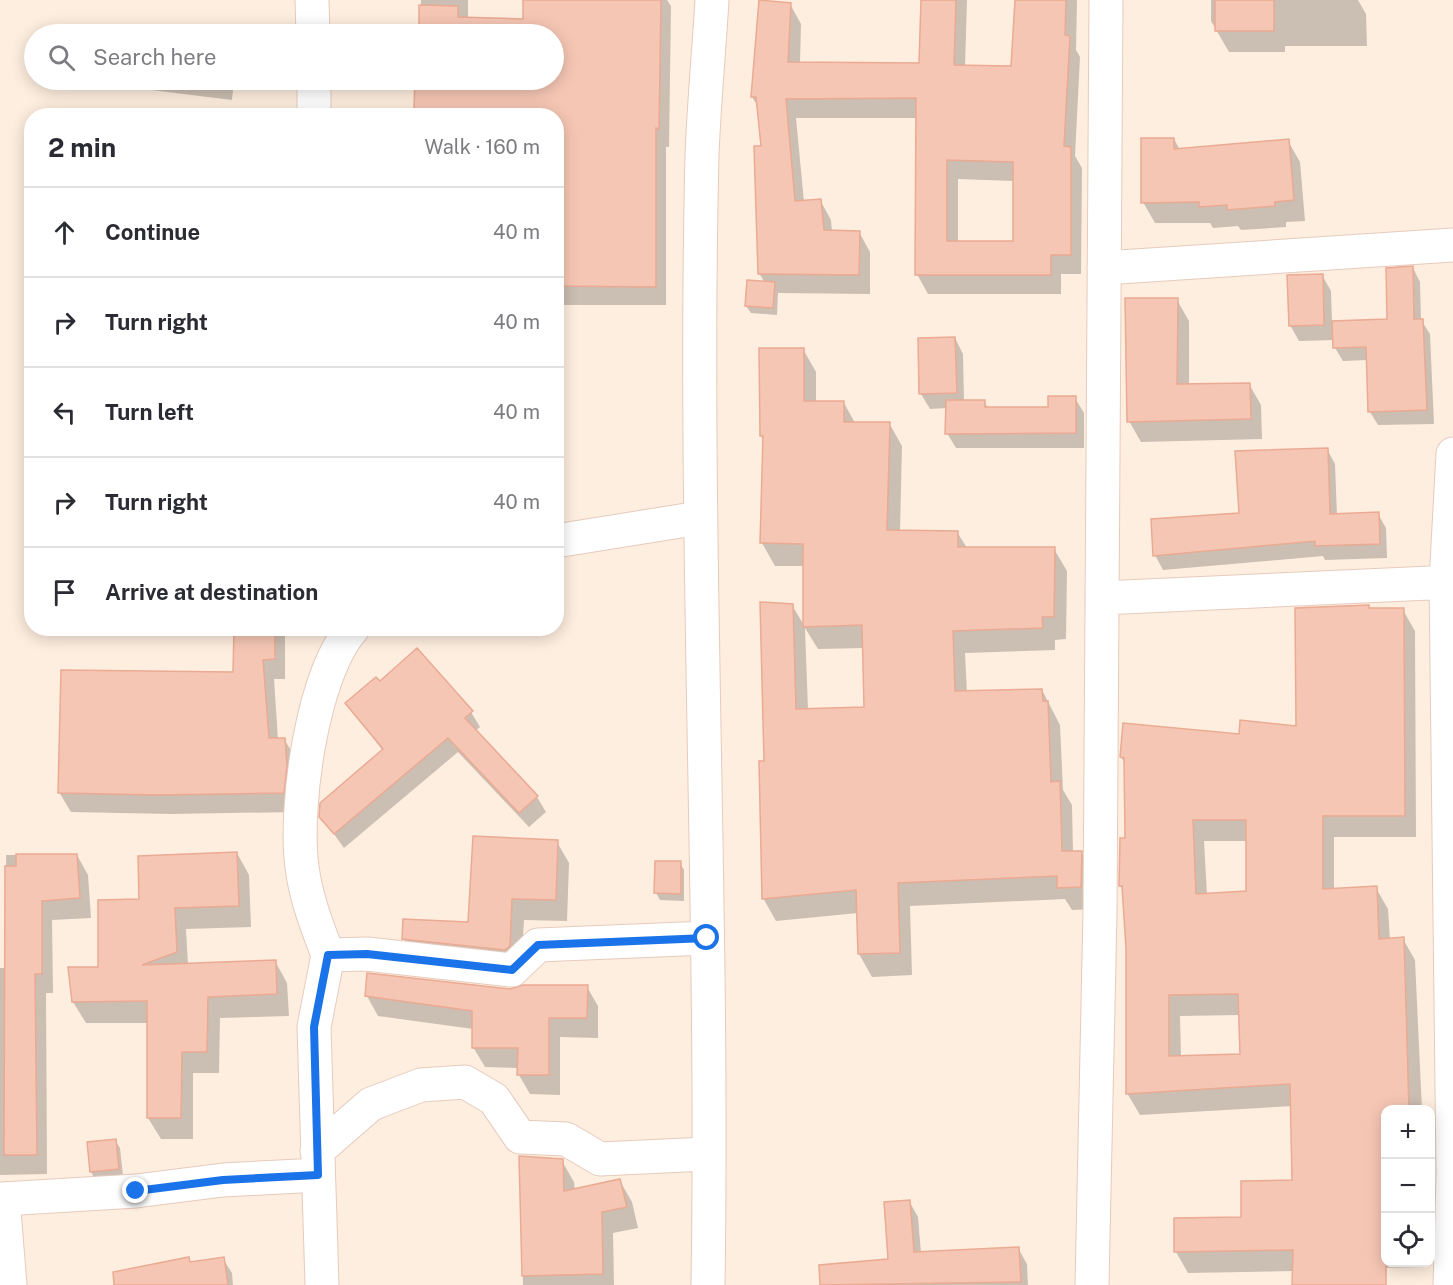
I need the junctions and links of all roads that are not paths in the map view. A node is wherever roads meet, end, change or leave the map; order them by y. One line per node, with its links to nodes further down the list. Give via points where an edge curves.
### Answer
1 (312, 0): 4 (street)
2 (712, 0): 10 (street, via 702,152)
3 (1106, 0): 8 (street)
4 (313, 24)
5 (314, 90): 6 (street)
6 (314, 108)
7 (1453, 244): 8 (street)
8 (1104, 268): 13 (street)
9 (1453, 454): 12 (street)
10 (699, 518): 11 (street); 15 (street)
11 (564, 540)
12 (1450, 582): 13 (street); 19 (street)
13 (1102, 598): 24 (street)
14 (346, 636): 16 (street, via 324,680 306,764 300,819 301,866 309,905)
15 (707, 938): 16 (street, via 538,945 512,970 367,954); 17 (street)
16 (328, 955): 18 (street, via 314,1027)
17 (707, 1154): 18 (street, via 600,1159 566,1139 520,1137 494,1099 465,1082 421,1085 371,1104); 23 (street)
18 (317, 1163): 21 (street, via 136,1191 3,1199); 22 (street)
19 (1453, 1170)
20 (1453, 1176): 25 (street)
21 (10, 1285)
22 (322, 1285)
23 (708, 1285)
24 (1092, 1285)
25 (1450, 1285)

